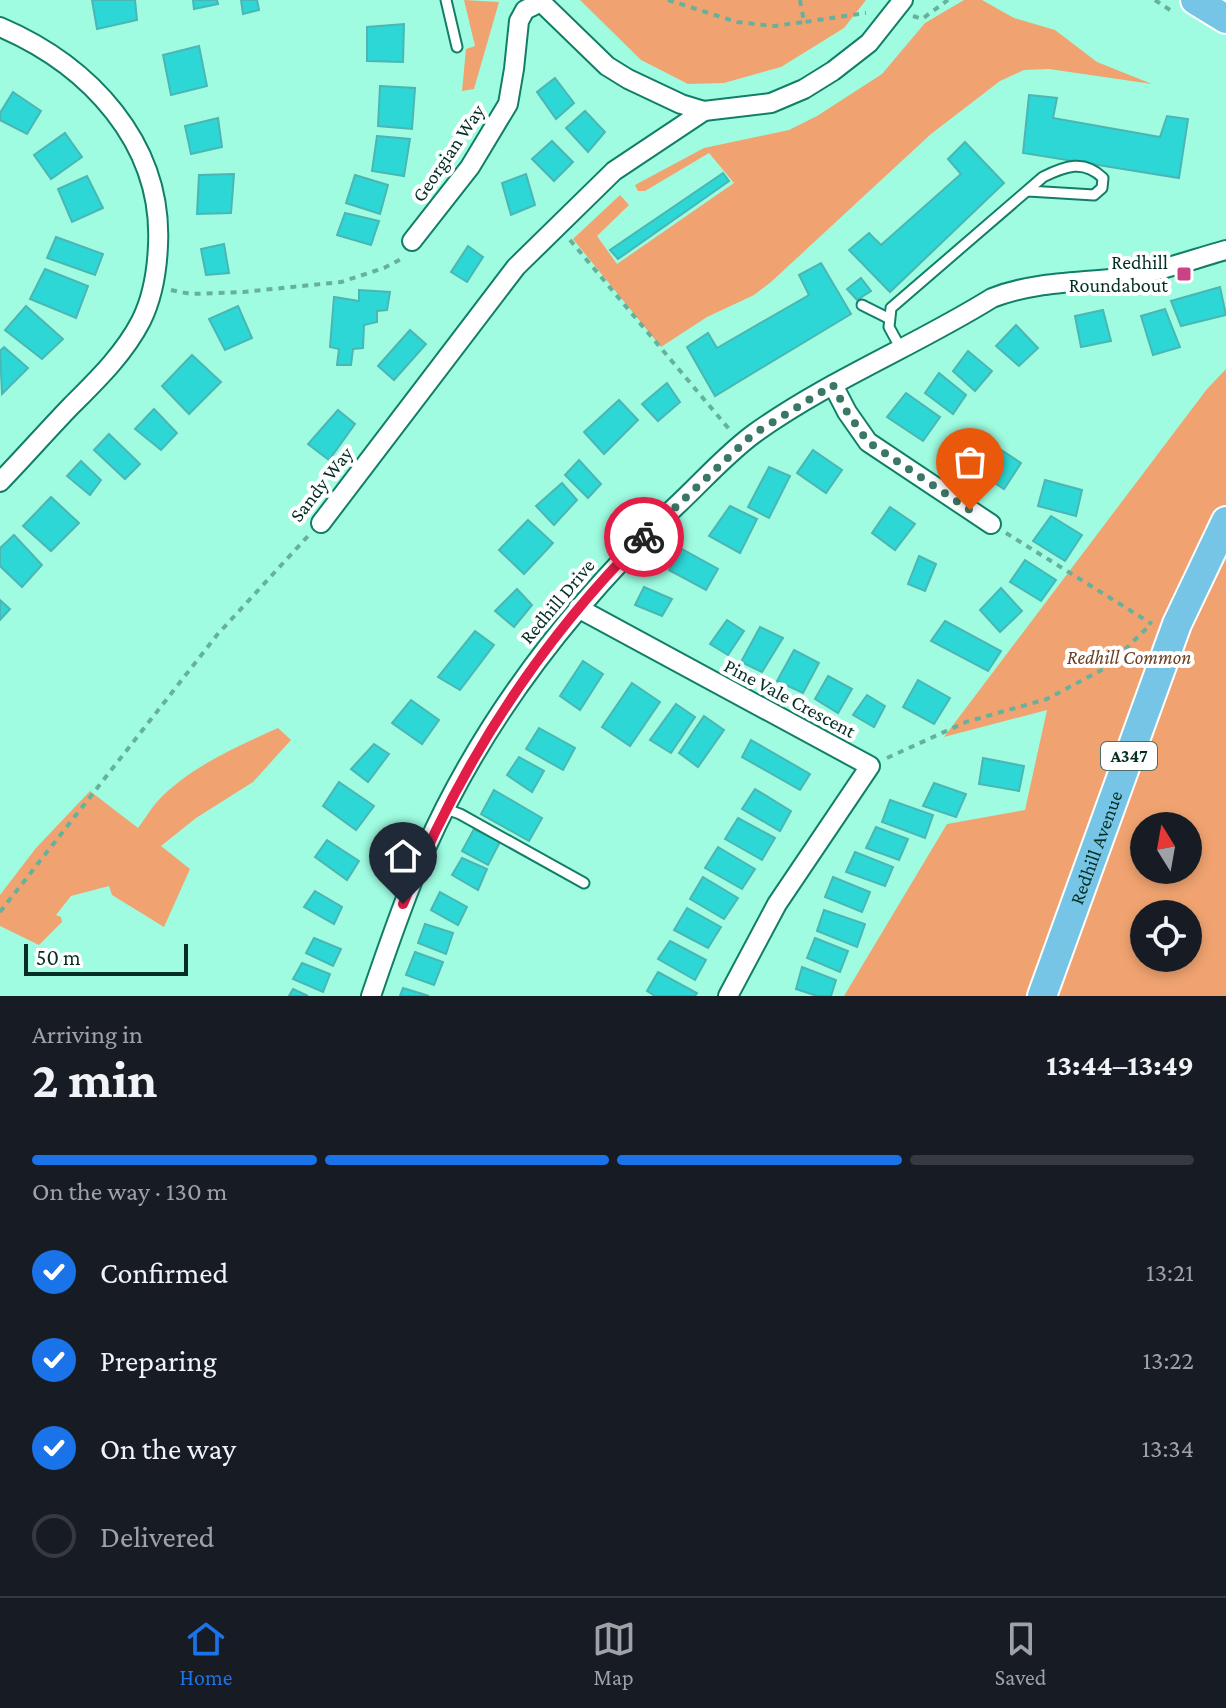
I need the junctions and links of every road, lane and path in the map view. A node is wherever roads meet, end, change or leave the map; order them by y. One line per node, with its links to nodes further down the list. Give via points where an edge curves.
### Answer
1 (446, 0): 9 (lane)
2 (668, 0): 7 (path, via 737,22)
3 (903, 0): 10 (street, via 869,43 804,89 771,103)
4 (1195, 0): 6 (main road)
5 (540, 1): 10 (street, via 607,66); 13 (street, Georgian Way, via 519,21 508,104 470,167)
6 (1226, 19)
7 (804, 22)
8 (0, 27): 15 (street, via 79,74 136,143 157,203)
9 (457, 47)
10 (704, 111): 12 (street, Sandy Way, via 614,171)
11 (1028, 191): 11 (lane, via 1052,173 1077,165 1103,178 1094,195); 17 (lane, via 891,308)
12 (558, 226): 20 (path); 23 (street, Sandy Way, via 516,267)
13 (412, 241): 15 (path, via 407,256 341,282 191,294)
14 (1226, 250): 18 (street, Redhill Drive, via 1140,274 1010,291)
15 (153, 286): 21 (street, via 128,343)
16 (862, 305): 17 (lane)
17 (888, 318): 18 (lane)
18 (901, 349): 19 (street, Redhill Drive)
19 (833, 385): 20 (street, Redhill Drive); 24 (street, via 868,442)
20 (742, 444): 25 (street, Redhill Drive)
21 (0, 482)
22 (1226, 521): 26 (main road, Redhill Avenue / A347)
23 (321, 523): 30 (path, Sandy Way, via 217,635)
24 (991, 524): 26 (path)
25 (578, 608): 27 (street, Pine Vale Crescent); 28 (street, Redhill Drive, via 538,657)
26 (1164, 624): 27 (path, via 1107,667 1047,699 966,722); 33 (main road, Redhill Avenue / A347)
27 (870, 766): 32 (street, via 777,904)
28 (446, 809): 29 (lane); 31 (street, Redhill Drive)
29 (584, 883)
30 (0, 912)
31 (371, 996)
32 (728, 996)
33 (1042, 996)

